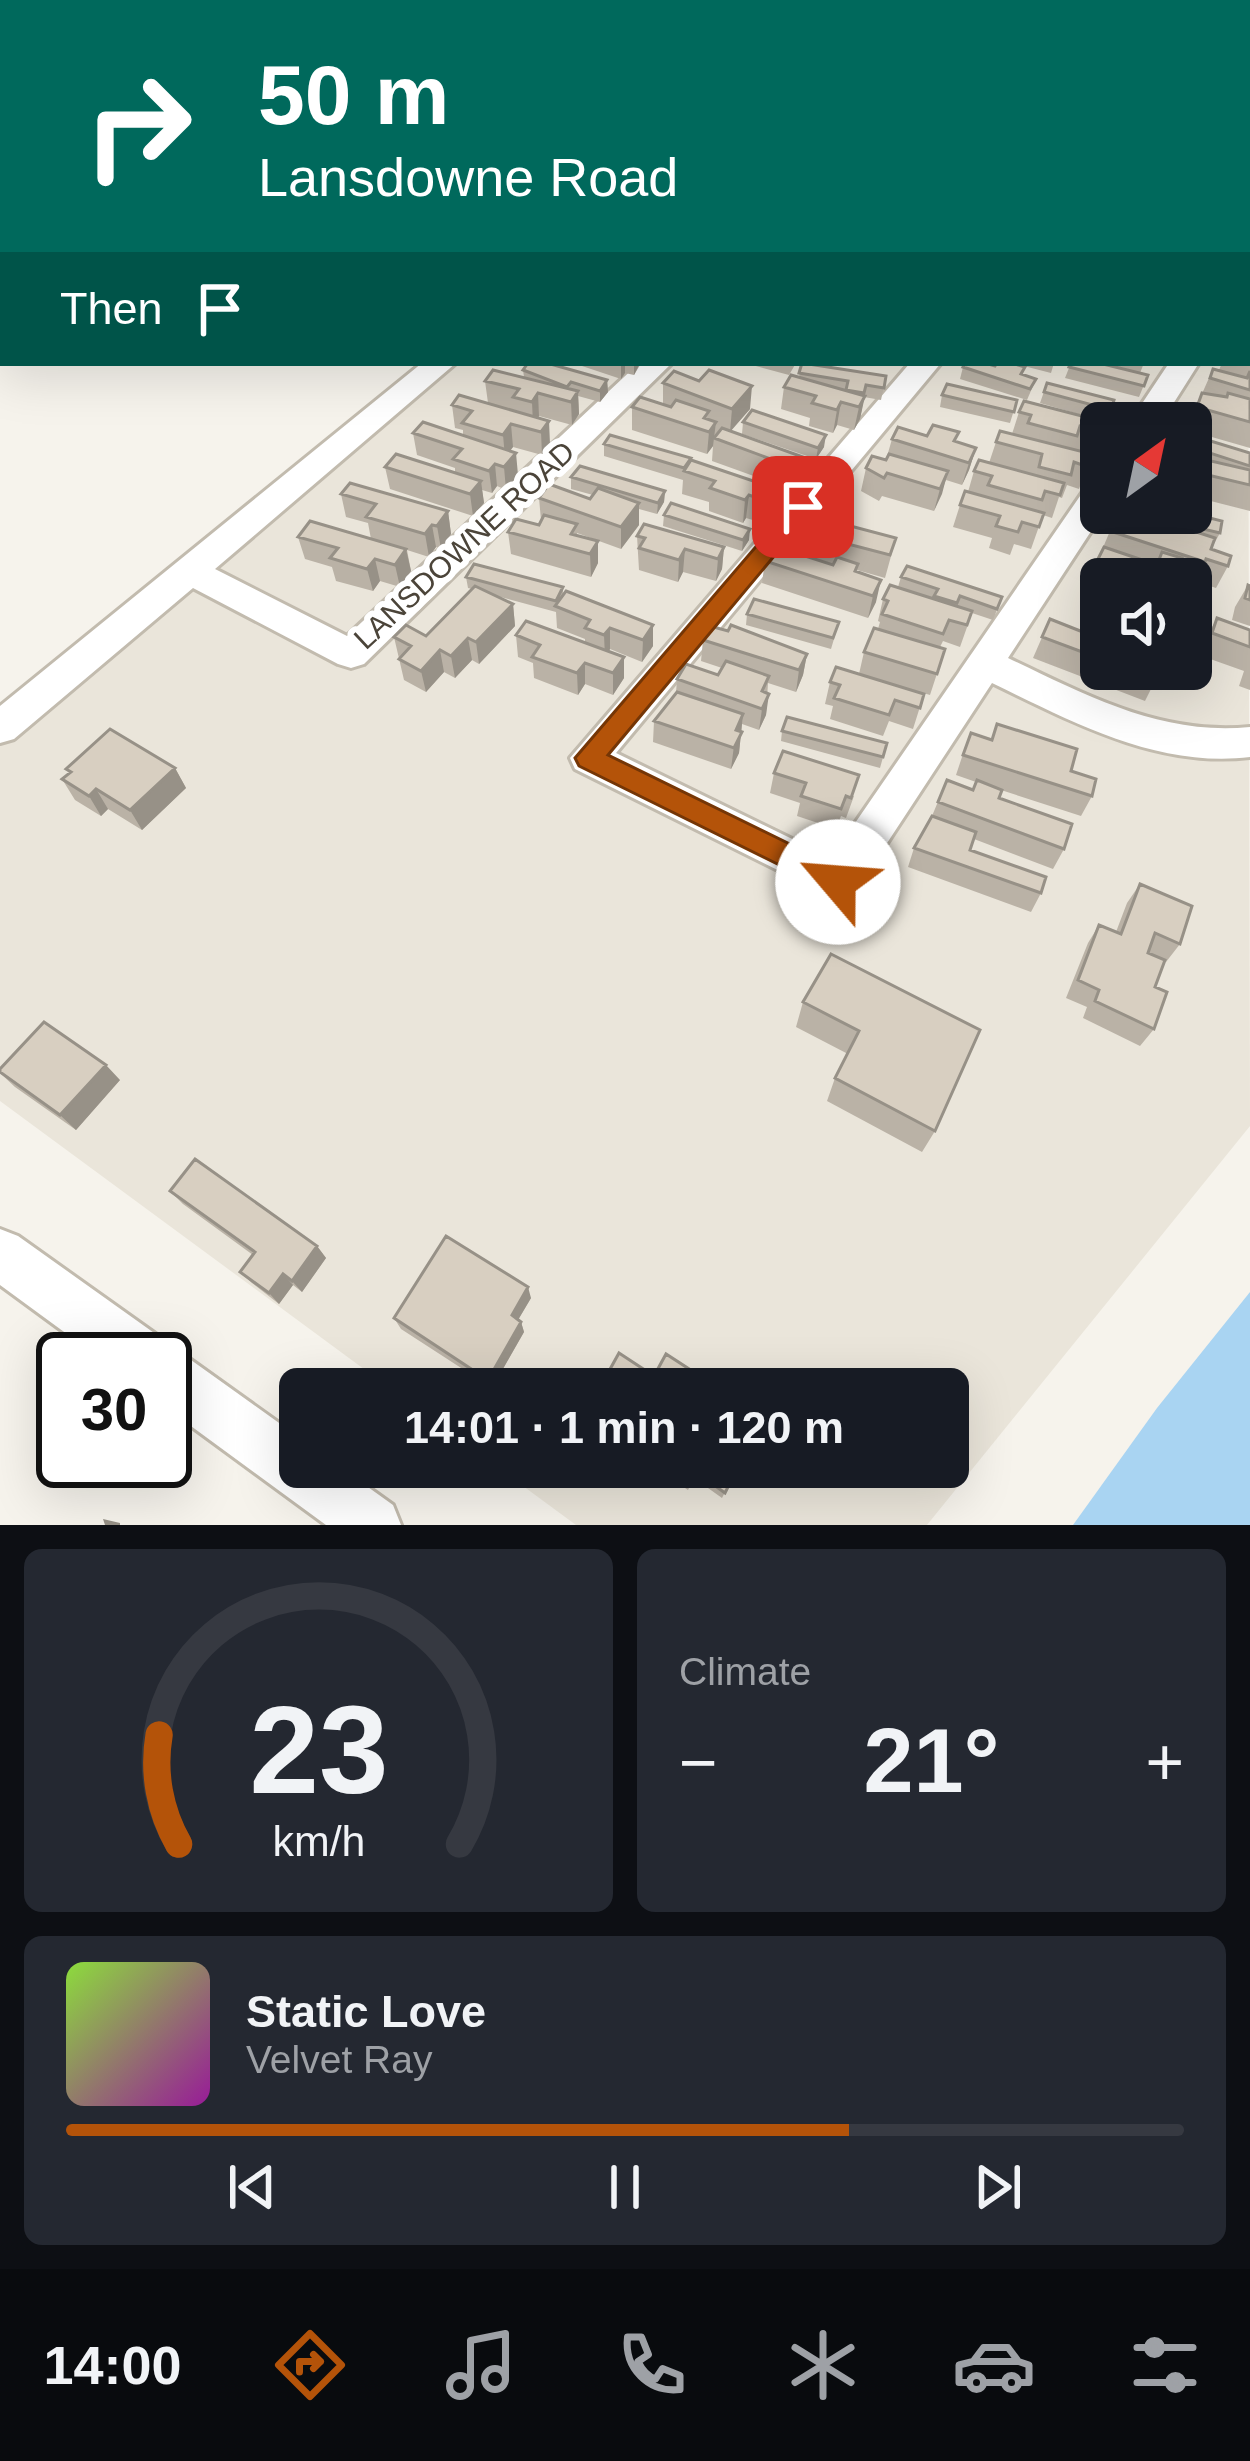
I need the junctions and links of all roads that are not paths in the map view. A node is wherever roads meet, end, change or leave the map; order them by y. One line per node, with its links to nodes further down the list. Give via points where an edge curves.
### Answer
1 (437, 366): 7 (street)
2 (654, 366): 7 (street, LANSDOWNE ROAD, via 352,654)
3 (923, 366): 8 (street, via 589,758 838,882)
4 (1182, 366): 5 (street)
5 (1159, 402)
6 (1080, 523): 8 (street)
7 (190, 571): 9 (street)
8 (988, 665): 10 (street, via 1127,728 1222,748)
9 (0, 728)
10 (1250, 742)
11 (0, 1254): 12 (street)
12 (108, 1332)
13 (192, 1394): 14 (street)
14 (373, 1525)

